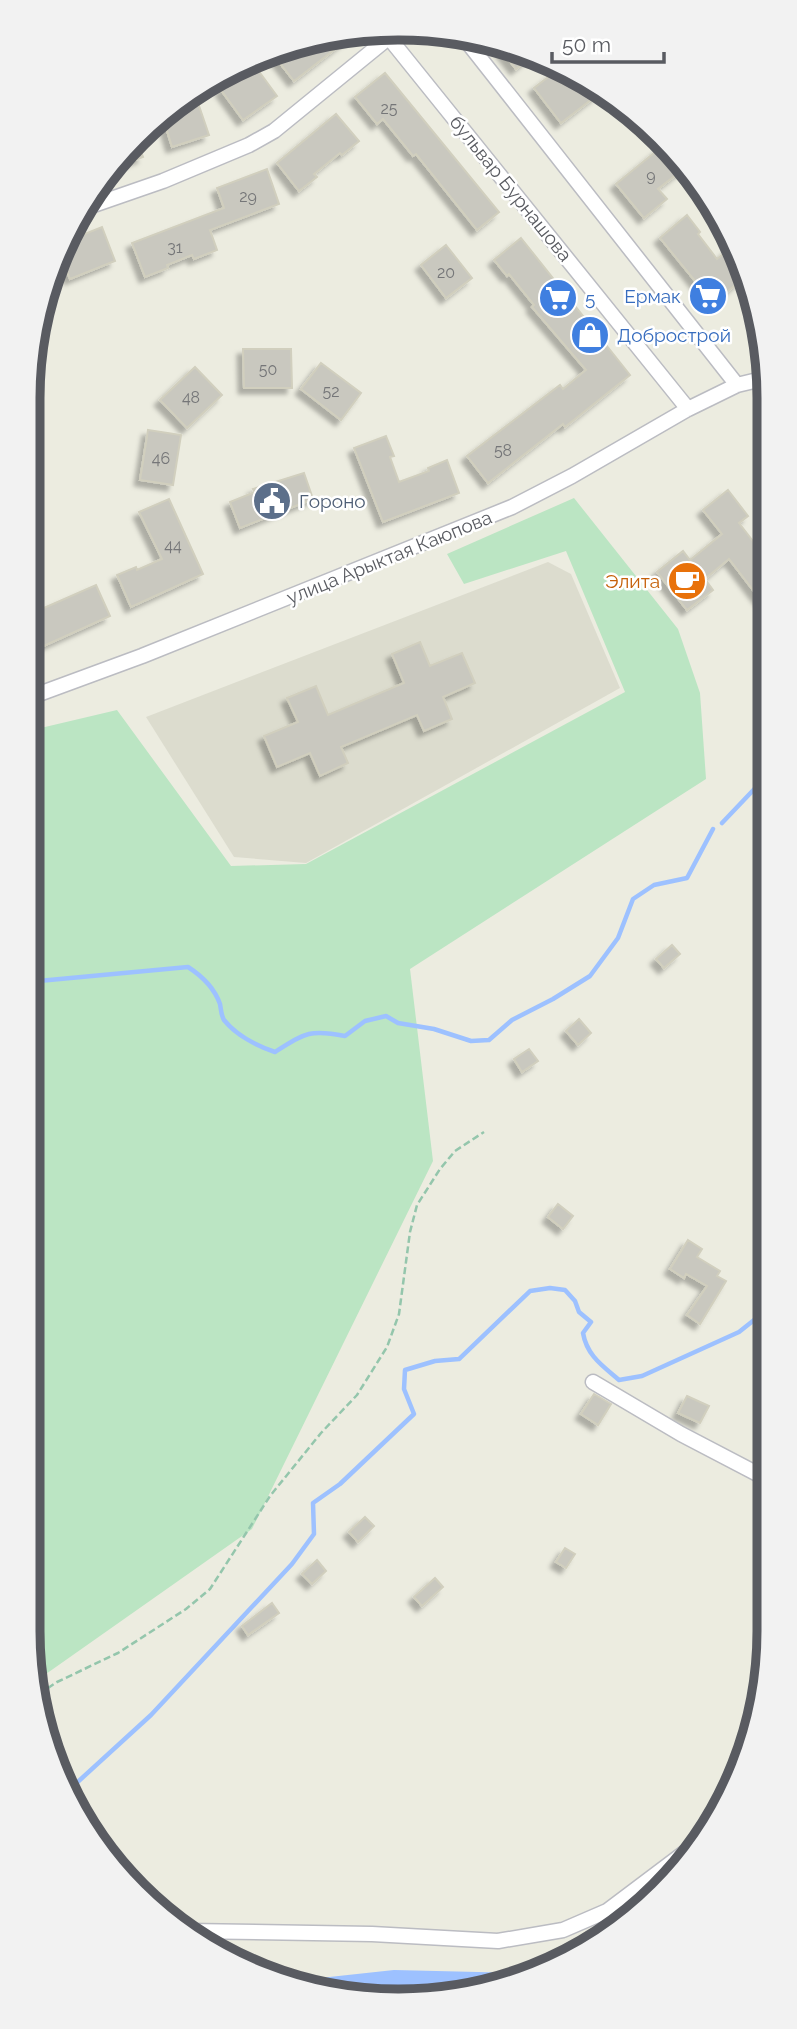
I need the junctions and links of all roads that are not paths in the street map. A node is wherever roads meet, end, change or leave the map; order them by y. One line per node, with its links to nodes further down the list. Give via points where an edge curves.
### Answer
1 (393, 40): 7 (street, бульвар Бурнашова)
2 (382, 41): 4 (street, via 274,131 163,181)
3 (472, 48): 6 (street)
4 (98, 204)
5 (756, 380): 6 (street, улица Арыктая Каюпова)
6 (737, 385): 7 (street, улица Арыктая Каюпова)
7 (688, 409): 8 (street, улица Арыктая Каюпова, via 512,507)
8 (40, 694)
9 (593, 1381): 10 (street)
10 (757, 1474)
11 (672, 1862): 12 (street, via 607,1911 563,1930 498,1941)
12 (204, 1931)

